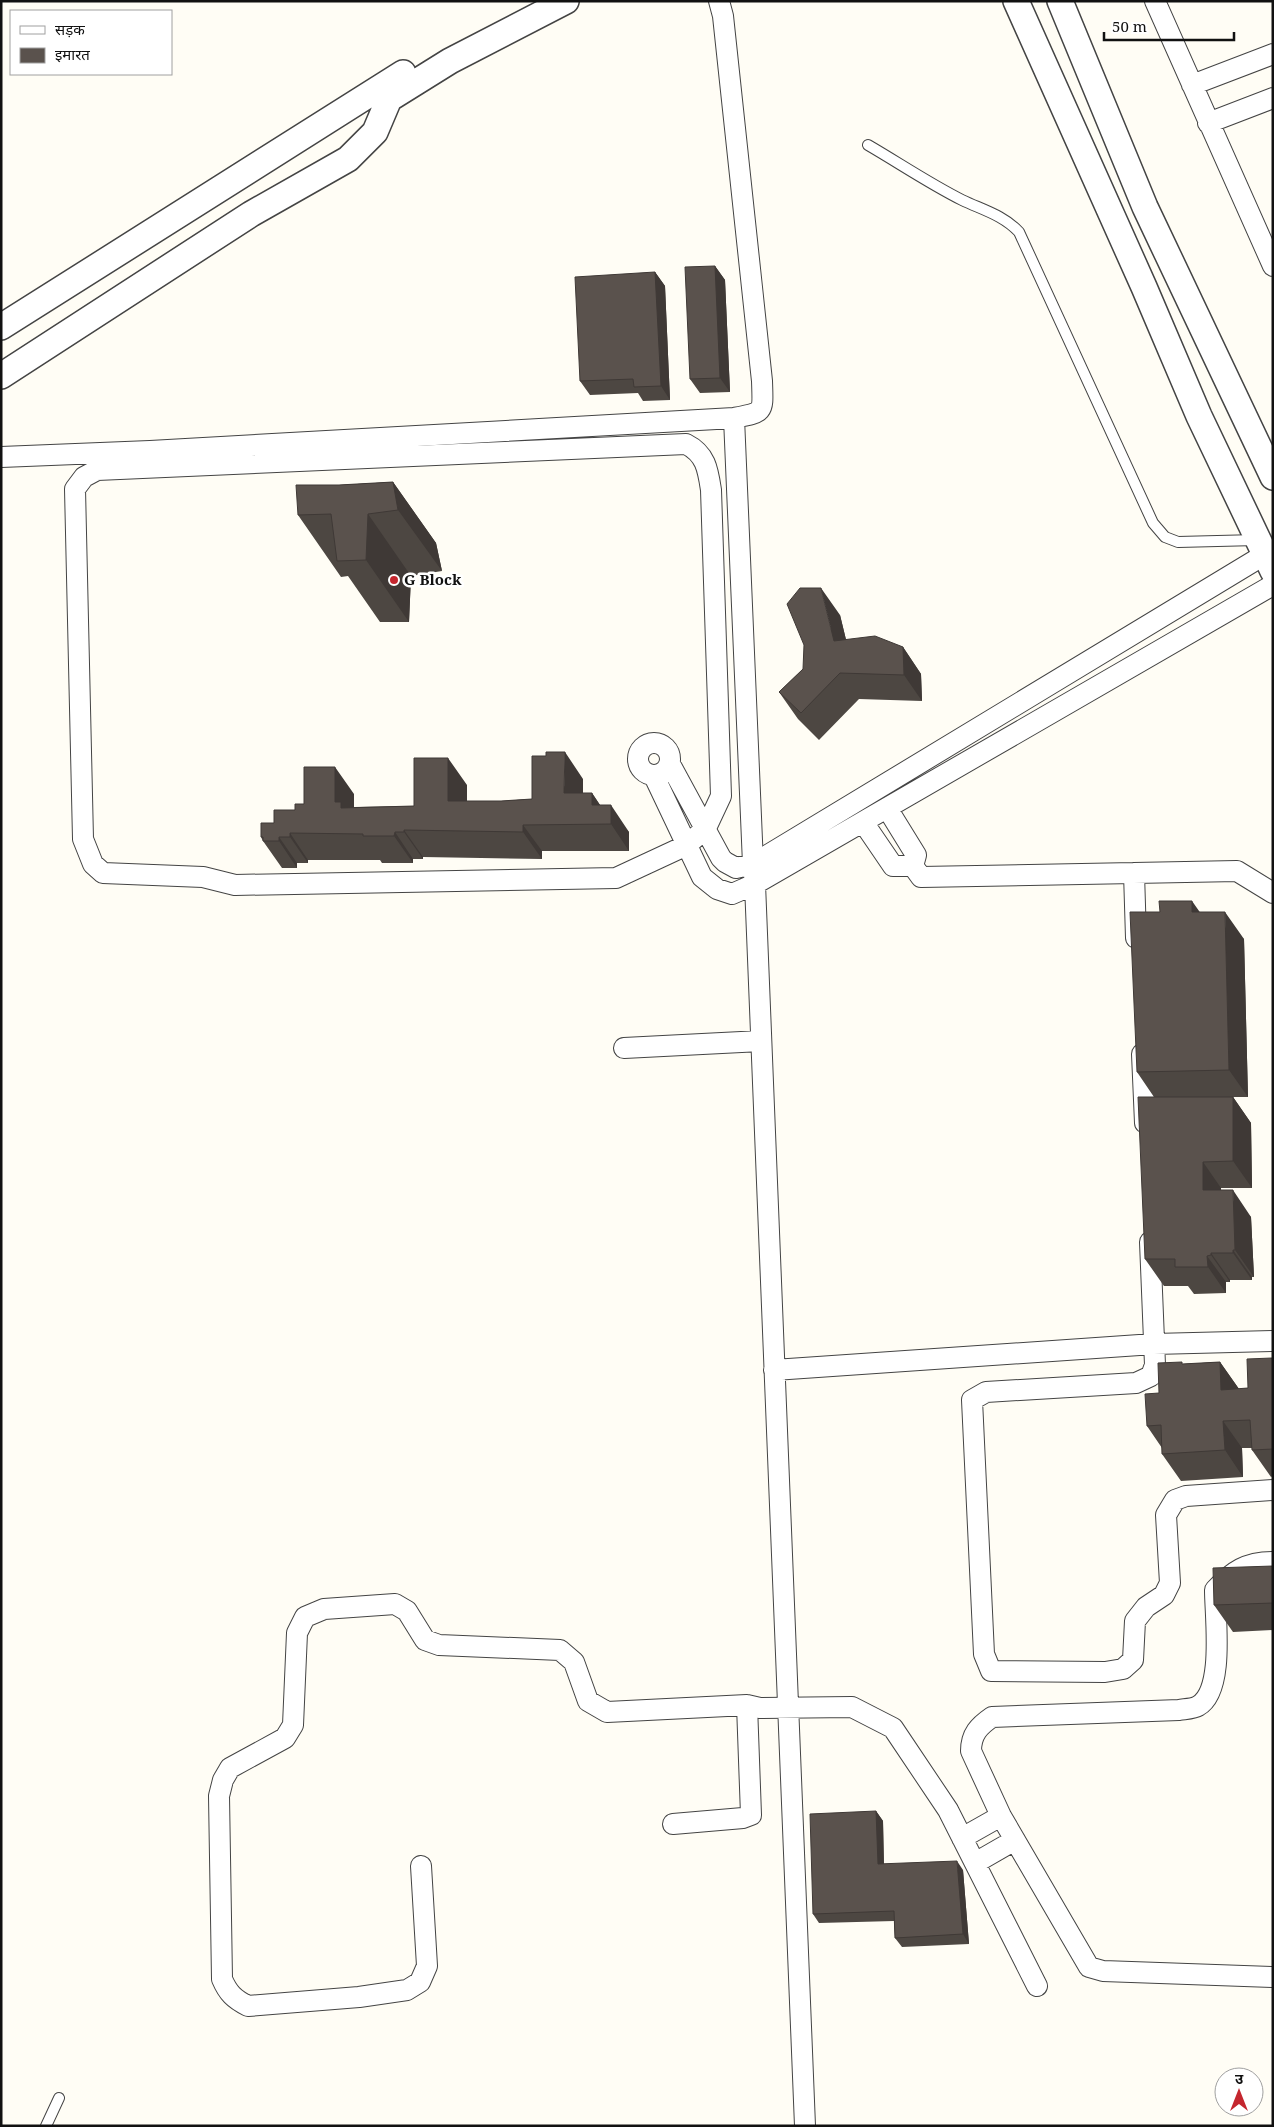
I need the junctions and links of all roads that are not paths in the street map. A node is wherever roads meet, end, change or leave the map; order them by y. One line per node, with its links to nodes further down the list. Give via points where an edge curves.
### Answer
1 (527, 1): 13 (street, via 385,83)
2 (566, 1): 14 (street, via 450,61 389,99 375,132 348,159 251,214)
3 (719, 1): 15 (street, via 762,381 760,410)
4 (1016, 1): 18 (street, via 1199,416)
5 (1060, 1): 17 (street, via 1145,207)
6 (1155, 1): 8 (street)
7 (1271, 59): 8 (street)
8 (1192, 85): 10 (street)
9 (1273, 98): 10 (street)
10 (1208, 123): 12 (street)
11 (868, 145): 18 (lane, via 962,200 1002,217 1019,232 1153,523 1165,537 1178,542)
12 (1273, 266)
13 (1, 327)
14 (1, 376)
15 (734, 418): 16 (street); 24 (street)
16 (1, 456)
17 (1273, 477)
18 (1265, 555): 24 (street)
19 (1273, 585): 20 (street)
20 (887, 808): 21 (street); 25 (street, via 916,855)
21 (863, 822): 25 (street, via 893,866); 27 (street)
22 (706, 828): 23 (street); 23 (street, via 662,770); 23 (street, via 721,796 711,490 702,456 686,444 97,470 84,477 76,489 83,838 93,864 103,873 203,877 235,885 616,878); 24 (street, via 725,862 736,868)
23 (686, 845): 27 (street, via 702,877 717,889 732,894)
24 (753, 864): 27 (street)
25 (912, 866): 26 (street, via 921,877)
26 (1134, 873): 28 (street, via 1237,872); 29 (street)
27 (755, 884): 31 (street)
28 (1273, 893)
29 (1138, 961)
30 (1141, 1040): 33 (street)
31 (761, 1041): 32 (street); 37 (street)
32 (624, 1048)
33 (1145, 1138)
34 (1149, 1226): 36 (street)
35 (1273, 1341): 36 (street)
36 (1154, 1344): 37 (street); 38 (street, via 1155,1366 1151,1376 1136,1382 986,1392 972,1400 984,1654 990,1671 1105,1672 1123,1669 1133,1660 1135,1621 1146,1606 1164,1595 1170,1583 1166,1515 1175,1500 1186,1496)
37 (774, 1370): 40 (street)
38 (1273, 1490)
39 (1273, 1562): 42 (street, via 1257,1562 1232,1573 1215,1590 1216,1672 1210,1694 1198,1707 992,1717 981,1725 971,1739 971,1751)
40 (788, 1704): 41 (street, via 760,1708); 44 (street, via 852,1708 893,1728 948,1810); 52 (street)
41 (749, 1705): 43 (street, via 751,1815); 47 (street, via 607,1712 588,1701 574,1662 560,1650 439,1645 425,1640 407,1611 395,1604 324,1609 305,1617 297,1633 293,1725 285,1738 230,1768 219,1796 222,1979 228,1992 248,2006 359,1997 407,1990 420,1982 427,1966)
42 (1001, 1816): 44 (street); 45 (street)
43 (673, 1824)
44 (962, 1838): 46 (street)
45 (1015, 1840): 46 (street); 48 (street, via 1089,1967 1103,1971)
46 (975, 1863): 49 (street)
47 (422, 1866)
48 (1273, 1977)
49 (1037, 1986)
50 (59, 2098): 51 (lane)
51 (46, 2126)
52 (805, 2126)

